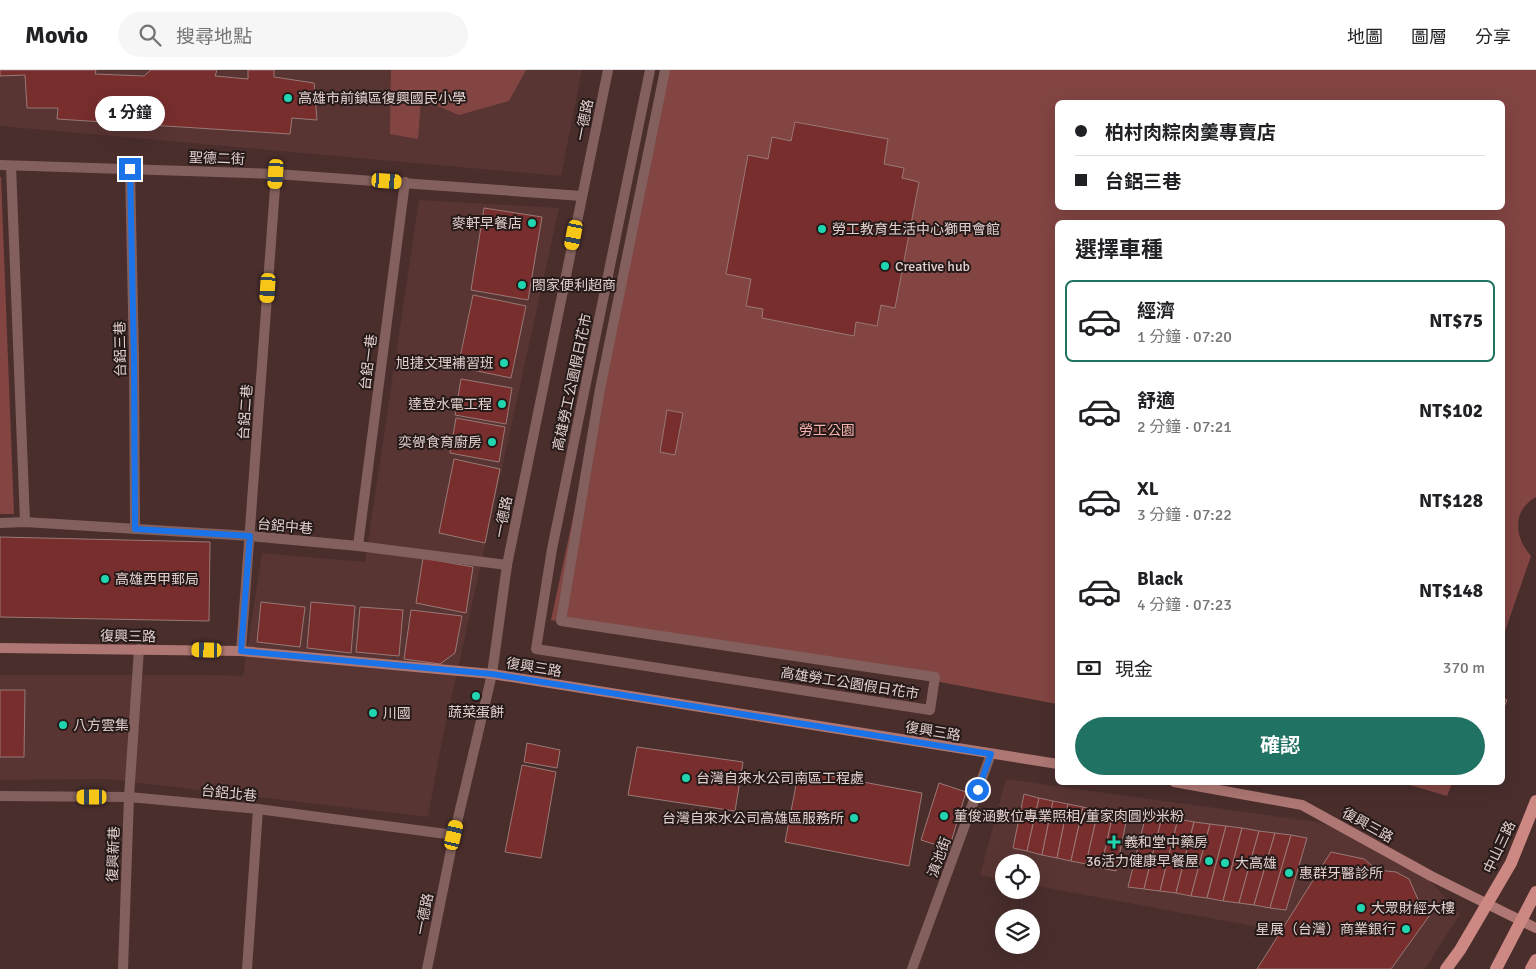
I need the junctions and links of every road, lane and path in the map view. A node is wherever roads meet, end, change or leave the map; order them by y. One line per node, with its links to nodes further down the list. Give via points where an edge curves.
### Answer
1 (608, 70): 8 (street, 一德路)
2 (650, 70): 3 (street, 高雄勞工公園假日花市, via 552,549 536,649 930,710 935,676 560,621 600,389)
3 (665, 70)
4 (5, 165): 5 (street, 聖德二街); 9 (street)
5 (130, 169): 6 (street, 聖德二街); 11 (street, 台鋁三巷)
6 (276, 174): 7 (street, 聖德二街); 12 (street, 台鋁二巷)
7 (405, 182): 8 (street, 聖德二街); 13 (street, 台鋁一巷)
8 (582, 196): 14 (street, 一德路)
9 (25, 522): 10 (street, 台鋁中巷); 11 (street, 台鋁中巷)
10 (0, 523)
11 (135, 529): 12 (street, 台鋁中巷)
12 (250, 536): 13 (street, 台鋁中巷); 17 (street, 台鋁二巷)
13 (358, 546): 14 (street, 台鋁中巷)
14 (507, 565): 18 (street, 一德路)
15 (0, 648): 16 (street, 復興三路)
16 (139, 649): 17 (street, 復興三路); 23 (street, 復興新巷)
17 (241, 651): 18 (street, 復興三路)
18 (492, 674): 19 (street, 復興三路); 26 (street, 一德路)
19 (991, 754): 20 (street, 復興三路); 35 (street, 滇池街)
20 (1055, 764)
21 (1191, 785): 28 (street, 復興三路, via 1302,805)
22 (0, 796): 23 (street, 台鋁北巷)
23 (129, 797): 25 (street, 台鋁北巷); 32 (street, 復興新巷)
24 (1536, 801): 28 (main road, 中山三路, via 1511,863)
25 (258, 809): 26 (street, 台鋁北巷); 33 (street)
26 (454, 835): 34 (street, 一德路)
27 (1536, 892): 29 (main road)
28 (1487, 905): 29 (street, 復興三路); 36 (main road, 中山三路)
29 (1522, 920): 30 (street, 復興三路); 37 (main road)
30 (1536, 928)
31 (1536, 960): 38 (main road)
32 (123, 969)
33 (246, 969)
34 (427, 969)
35 (912, 969)
36 (1446, 969)
37 (1496, 969)
38 (1531, 969)

